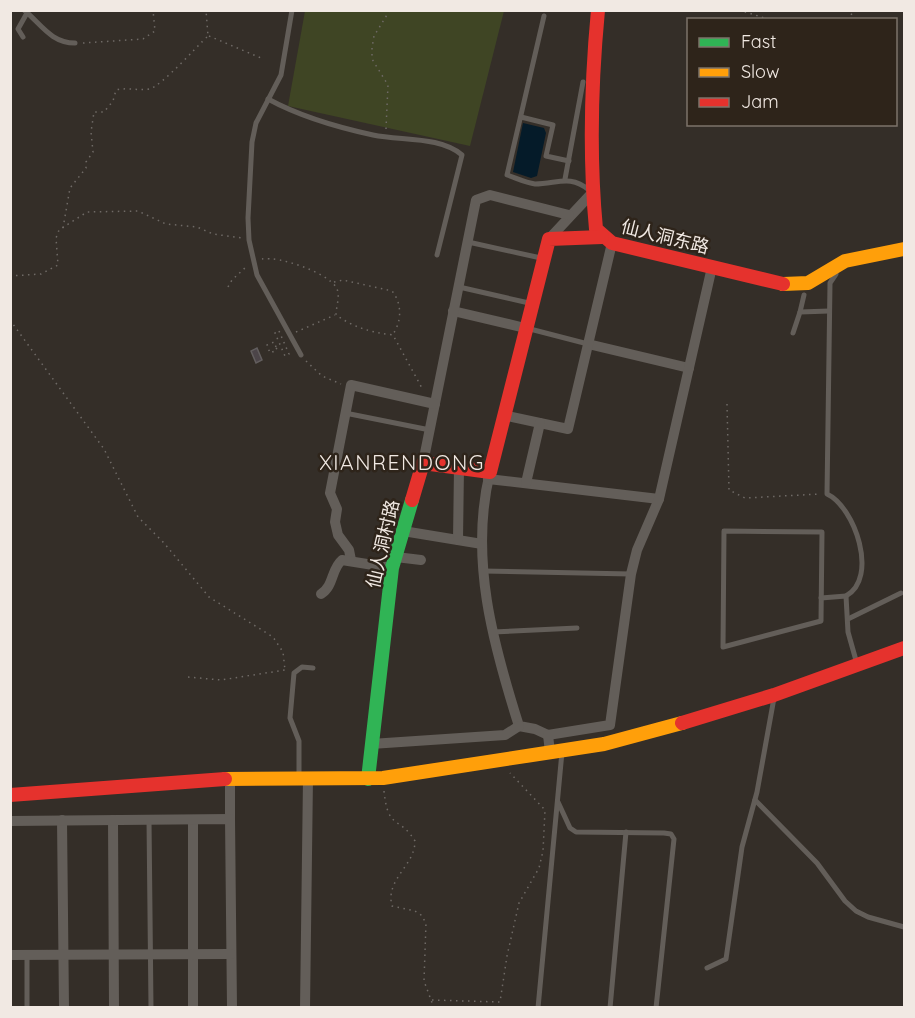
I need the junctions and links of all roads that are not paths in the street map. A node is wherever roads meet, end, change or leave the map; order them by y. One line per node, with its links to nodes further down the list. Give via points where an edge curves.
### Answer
1 (292, 10): 8 (lane, via 286,61)
2 (598, 10): 12 (street, 仙人洞东路, via 591,87)
3 (26, 12): 5 (lane, via 18,29); 6 (lane, via 54,39)
4 (544, 16): 9 (lane)
5 (23, 37)
6 (75, 43)
7 (583, 82): 10 (lane)
8 (268, 99): 18 (lane, via 292,112 331,124 398,140 445,145 462,155); 31 (lane, via 252,142 249,240 265,292)
9 (521, 117): 10 (lane, via 553,125 546,156); 11 (lane, via 507,176 532,184)
10 (569, 161): 11 (lane)
11 (565, 179): 12 (lane, via 579,182)
12 (592, 193): 13 (street); 15 (street, 仙人洞东路, via 596,229)
13 (569, 215): 14 (street); 16 (street, via 490,195 480,197 473,209)
14 (549, 238): 15 (street); 20 (street)
15 (607, 240): 21 (street, 仙人洞东路); 30 (street)
16 (466, 242): 20 (lane); 22 (street)
17 (904, 249): 21 (street, 仙人洞东路, via 846,261 799,285)
18 (437, 255)
19 (904, 255): 26 (lane, via 870,261 833,275)
20 (543, 258): 24 (street)
21 (712, 267): 32 (street)
22 (458, 286): 24 (lane); 25 (street)
23 (804, 296): 27 (lane)
24 (532, 304): 28 (street)
25 (453, 311): 28 (street); 33 (street)
26 (829, 311): 27 (lane); 53 (lane, via 827,494 836,498 855,527 861,548 861,576 855,592)
27 (800, 312): 29 (lane)
28 (525, 328): 30 (lane); 35 (street)
29 (793, 333)
30 (588, 344): 32 (street); 36 (street, via 568,429)
31 (301, 355)
32 (689, 368): 42 (street)
33 (431, 403): 34 (street, via 351,386); 37 (street)
34 (345, 413): 37 (lane); 46 (street, via 330,493 337,509 338,535)
35 (503, 415): 36 (street); 40 (street)
36 (540, 423): 41 (street)
37 (430, 430): 38 (street)
38 (423, 463): 39 (street); 43 (street, 仙人洞村路)
39 (459, 468): 40 (street); 44 (street)
40 (489, 476): 41 (street); 45 (street)
41 (526, 483): 42 (street)
42 (659, 499): 50 (street)
43 (402, 531): 44 (street); 48 (street, 仙人洞村路)
44 (458, 540): 45 (street)
45 (482, 544): 49 (street)
46 (351, 560): 48 (street); 52 (street, via 337,564)
47 (421, 560): 48 (street)
48 (394, 563): 64 (street, 仙人洞村路)
49 (483, 571): 50 (lane); 57 (street)
50 (631, 574): 63 (street, via 610,725)
51 (901, 593): 55 (lane)
52 (321, 594)
53 (846, 596): 54 (lane); 55 (lane)
54 (822, 598): 54 (lane, via 822,532 724,531 723,647 821,621)
55 (848, 619): 59 (lane)
56 (577, 628): 57 (lane)
57 (492, 632): 62 (street)
58 (904, 648): 59 (street)
59 (857, 666): 61 (street)
60 (313, 668): 66 (lane, via 302,667 294,673 292,684 290,718 299,741)
61 (774, 695): 65 (street, via 629,739); 70 (lane)
62 (519, 726): 63 (street); 64 (street, via 505,735)
63 (548, 735): 65 (street)
64 (371, 744): 67 (street, 仙人洞村路)
65 (556, 751): 67 (street); 71 (lane)
66 (303, 778): 67 (street); 68 (street); 94 (street)
67 (368, 778)
68 (230, 779): 69 (street); 72 (street)
69 (10, 795)
70 (755, 800): 79 (lane, via 817,863 856,911); 87 (lane, via 742,847 726,959)
71 (558, 802): 78 (lane, via 570,828 576,832); 95 (lane)
72 (230, 819): 76 (street); 82 (street)
73 (62, 820): 74 (street); 77 (street); 85 (street)
74 (113, 820): 75 (street); 86 (street)
75 (149, 820): 76 (street); 80 (lane)
76 (192, 820): 81 (street)
77 (10, 821)
78 (626, 832): 96 (lane); 97 (lane, via 671,834 674,839)
79 (904, 927)
80 (150, 954): 81 (street); 86 (street); 91 (lane)
81 (193, 954): 82 (street); 92 (street)
82 (231, 954): 93 (street)
83 (10, 955): 84 (street)
84 (27, 955): 85 (street); 88 (lane)
85 (63, 955): 86 (street); 89 (street)
86 (114, 955): 90 (street)
87 (707, 968)
88 (27, 1008)
89 (64, 1008)
90 (114, 1008)
91 (151, 1008)
92 (193, 1008)
93 (232, 1008)
94 (305, 1008)
95 (538, 1008)
96 (610, 1008)
97 (656, 1008)

